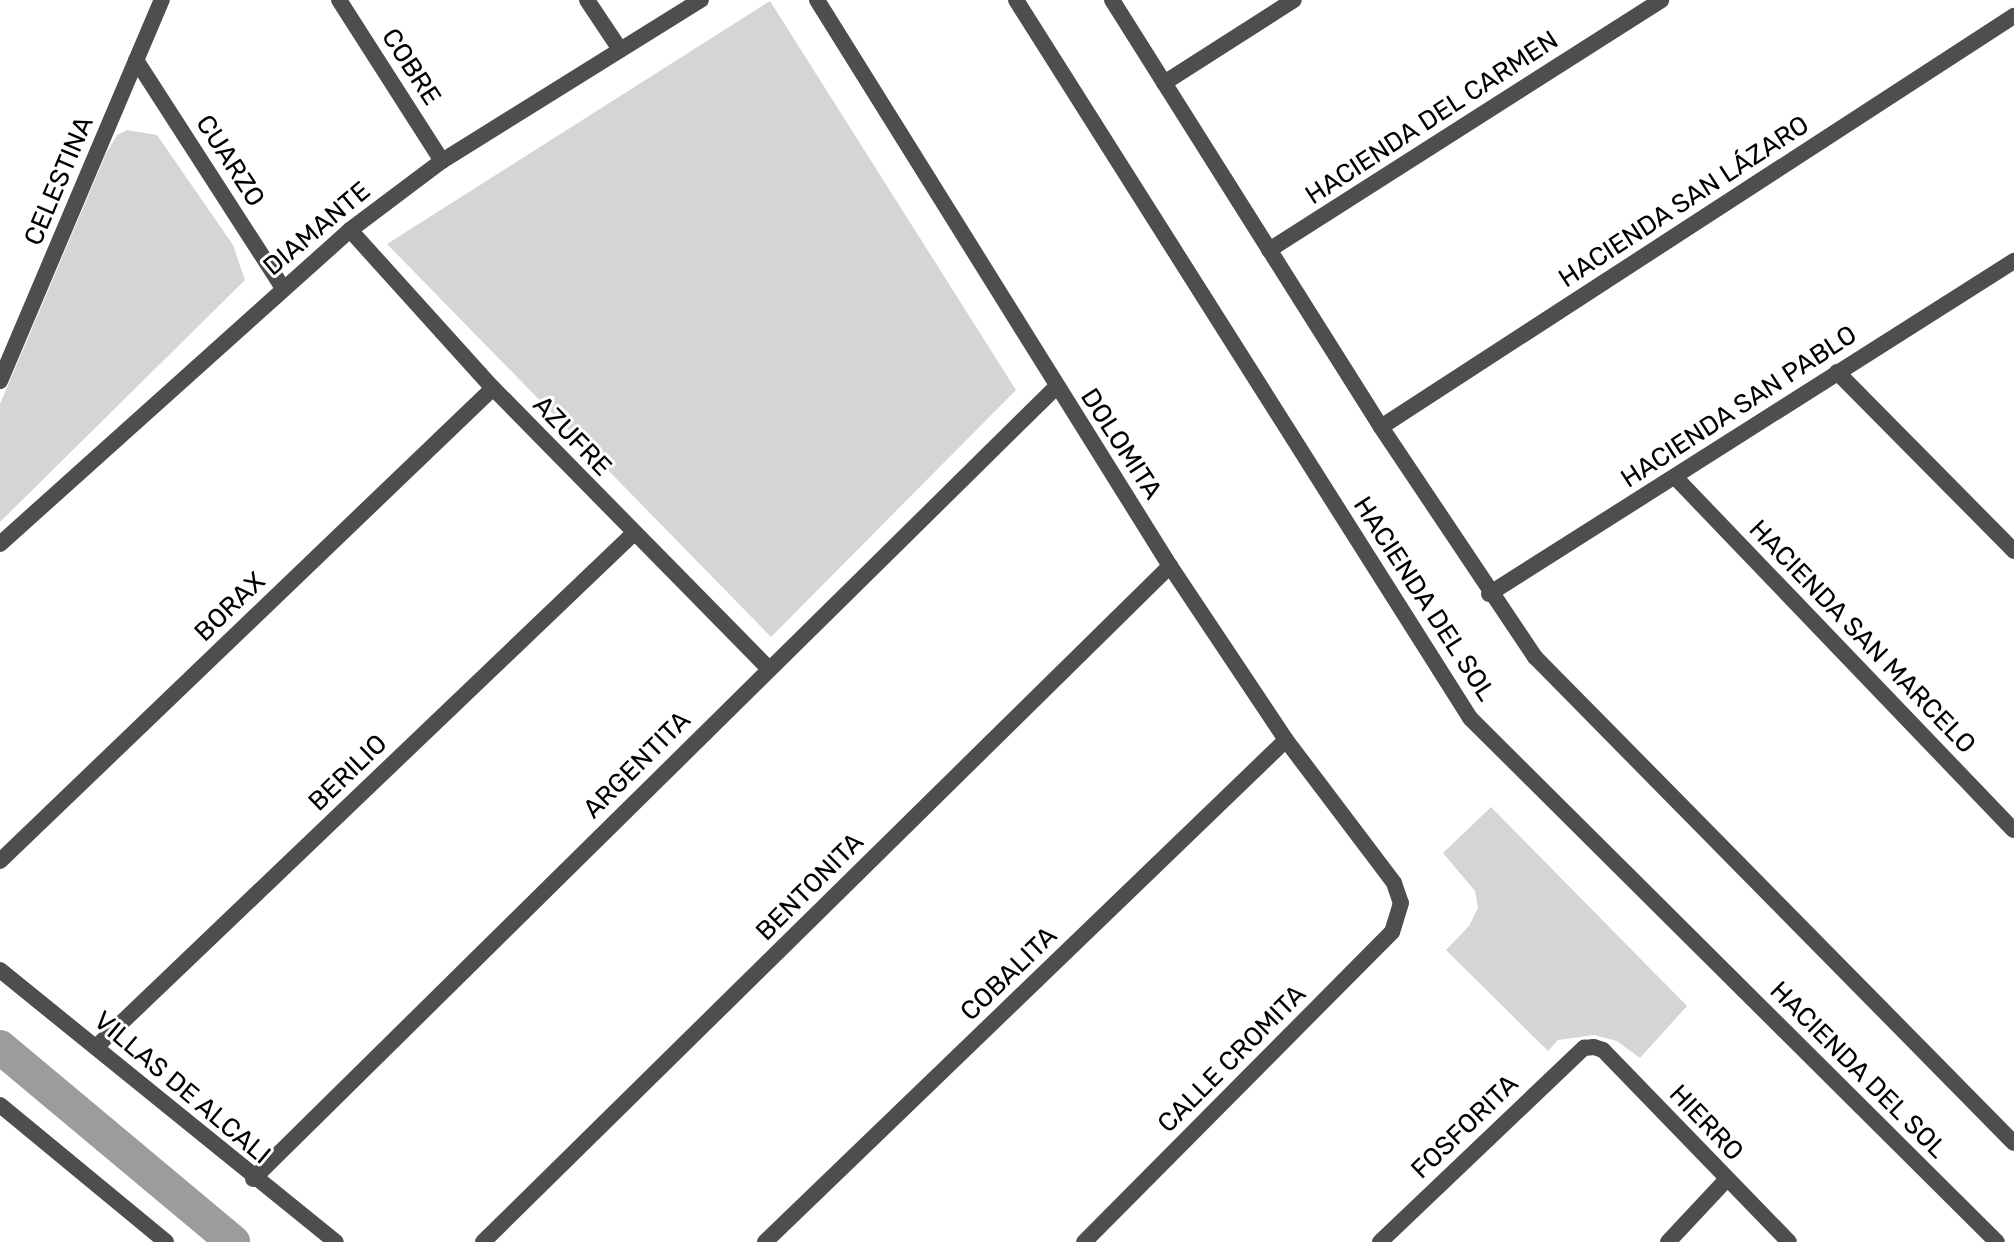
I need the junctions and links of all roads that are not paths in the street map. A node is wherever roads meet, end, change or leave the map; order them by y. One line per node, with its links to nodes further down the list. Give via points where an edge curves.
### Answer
1 (162, 0): 12 (street, CELESTINA)
2 (339, 0): 14 (street, COBRE)
3 (587, 0): 11 (street)
4 (701, 0): 11 (street, DIAMANTE)
5 (817, 0): 21 (street, DOLOMITA)
6 (1016, 0): 50 (street, HACIENDA DEL SOL, via 1470,718)
7 (1112, 0): 13 (street)
8 (1294, 0): 13 (street)
9 (1661, 0): 16 (street, HACIENDA DEL CARMEN)
10 (2014, 16): 23 (street, HACIENDA SAN LÁZARO)
11 (619, 48): 14 (street, DIAMANTE)
12 (136, 60): 18 (street, CUARZO); 20 (street, CELESTINA)
13 (1164, 83): 16 (street)
14 (442, 161): 15 (street, DIAMANTE)
15 (350, 230): 18 (street, DIAMANTE); 22 (street, AZUFRE)
16 (1269, 250): 23 (street)
17 (2014, 261): 19 (street, HACIENDA SAN PABLO)
18 (283, 288): 26 (street, DIAMANTE)
19 (1837, 372): 24 (street, HACIENDA SAN PABLO); 27 (street)
20 (0, 381)
21 (1056, 387): 28 (street, DOLOMITA); 30 (street, ARGENTITA)
22 (493, 388): 25 (street, AZUFRE); 33 (street, BORAX)
23 (1381, 427): 29 (street)
24 (1675, 477): 29 (street, HACIENDA SAN PABLO); 32 (street, HACIENDA SAN MARCELO)
25 (633, 534): 30 (street, AZUFRE); 36 (street, BERILIO)
26 (0, 544)
27 (2014, 551)
28 (1170, 566): 31 (street, DOLOMITA); 44 (street, BENTONITA)
29 (1489, 594): 39 (street, via 1535,657)
30 (768, 668): 40 (street, ARGENTITA)
31 (1286, 740): 34 (street, DOLOMITA, via 1394,883); 45 (street, COBALITA)
32 (2014, 830)
33 (0, 861)
34 (1401, 903): 46 (street, CALLE CROMITA, via 1392,932)
35 (0, 970): 36 (street, VILLAS DE ALCALI)
36 (96, 1047): 40 (street, VILLAS DE ALCALI)
37 (1584, 1048): 41 (street, HIERRO, via 1603,1050); 47 (street, FOSFORITA)
38 (0, 1105): 42 (street)
39 (2014, 1143)
40 (253, 1179): 43 (street, VILLAS DE ALCALI)
41 (1727, 1179): 48 (street); 49 (street, HIERRO)
42 (166, 1242)
43 (336, 1242)
44 (483, 1242)
45 (765, 1242)
46 (1084, 1242)
47 (1380, 1242)
48 (1668, 1242)
49 (1789, 1242)
50 (1997, 1242)

